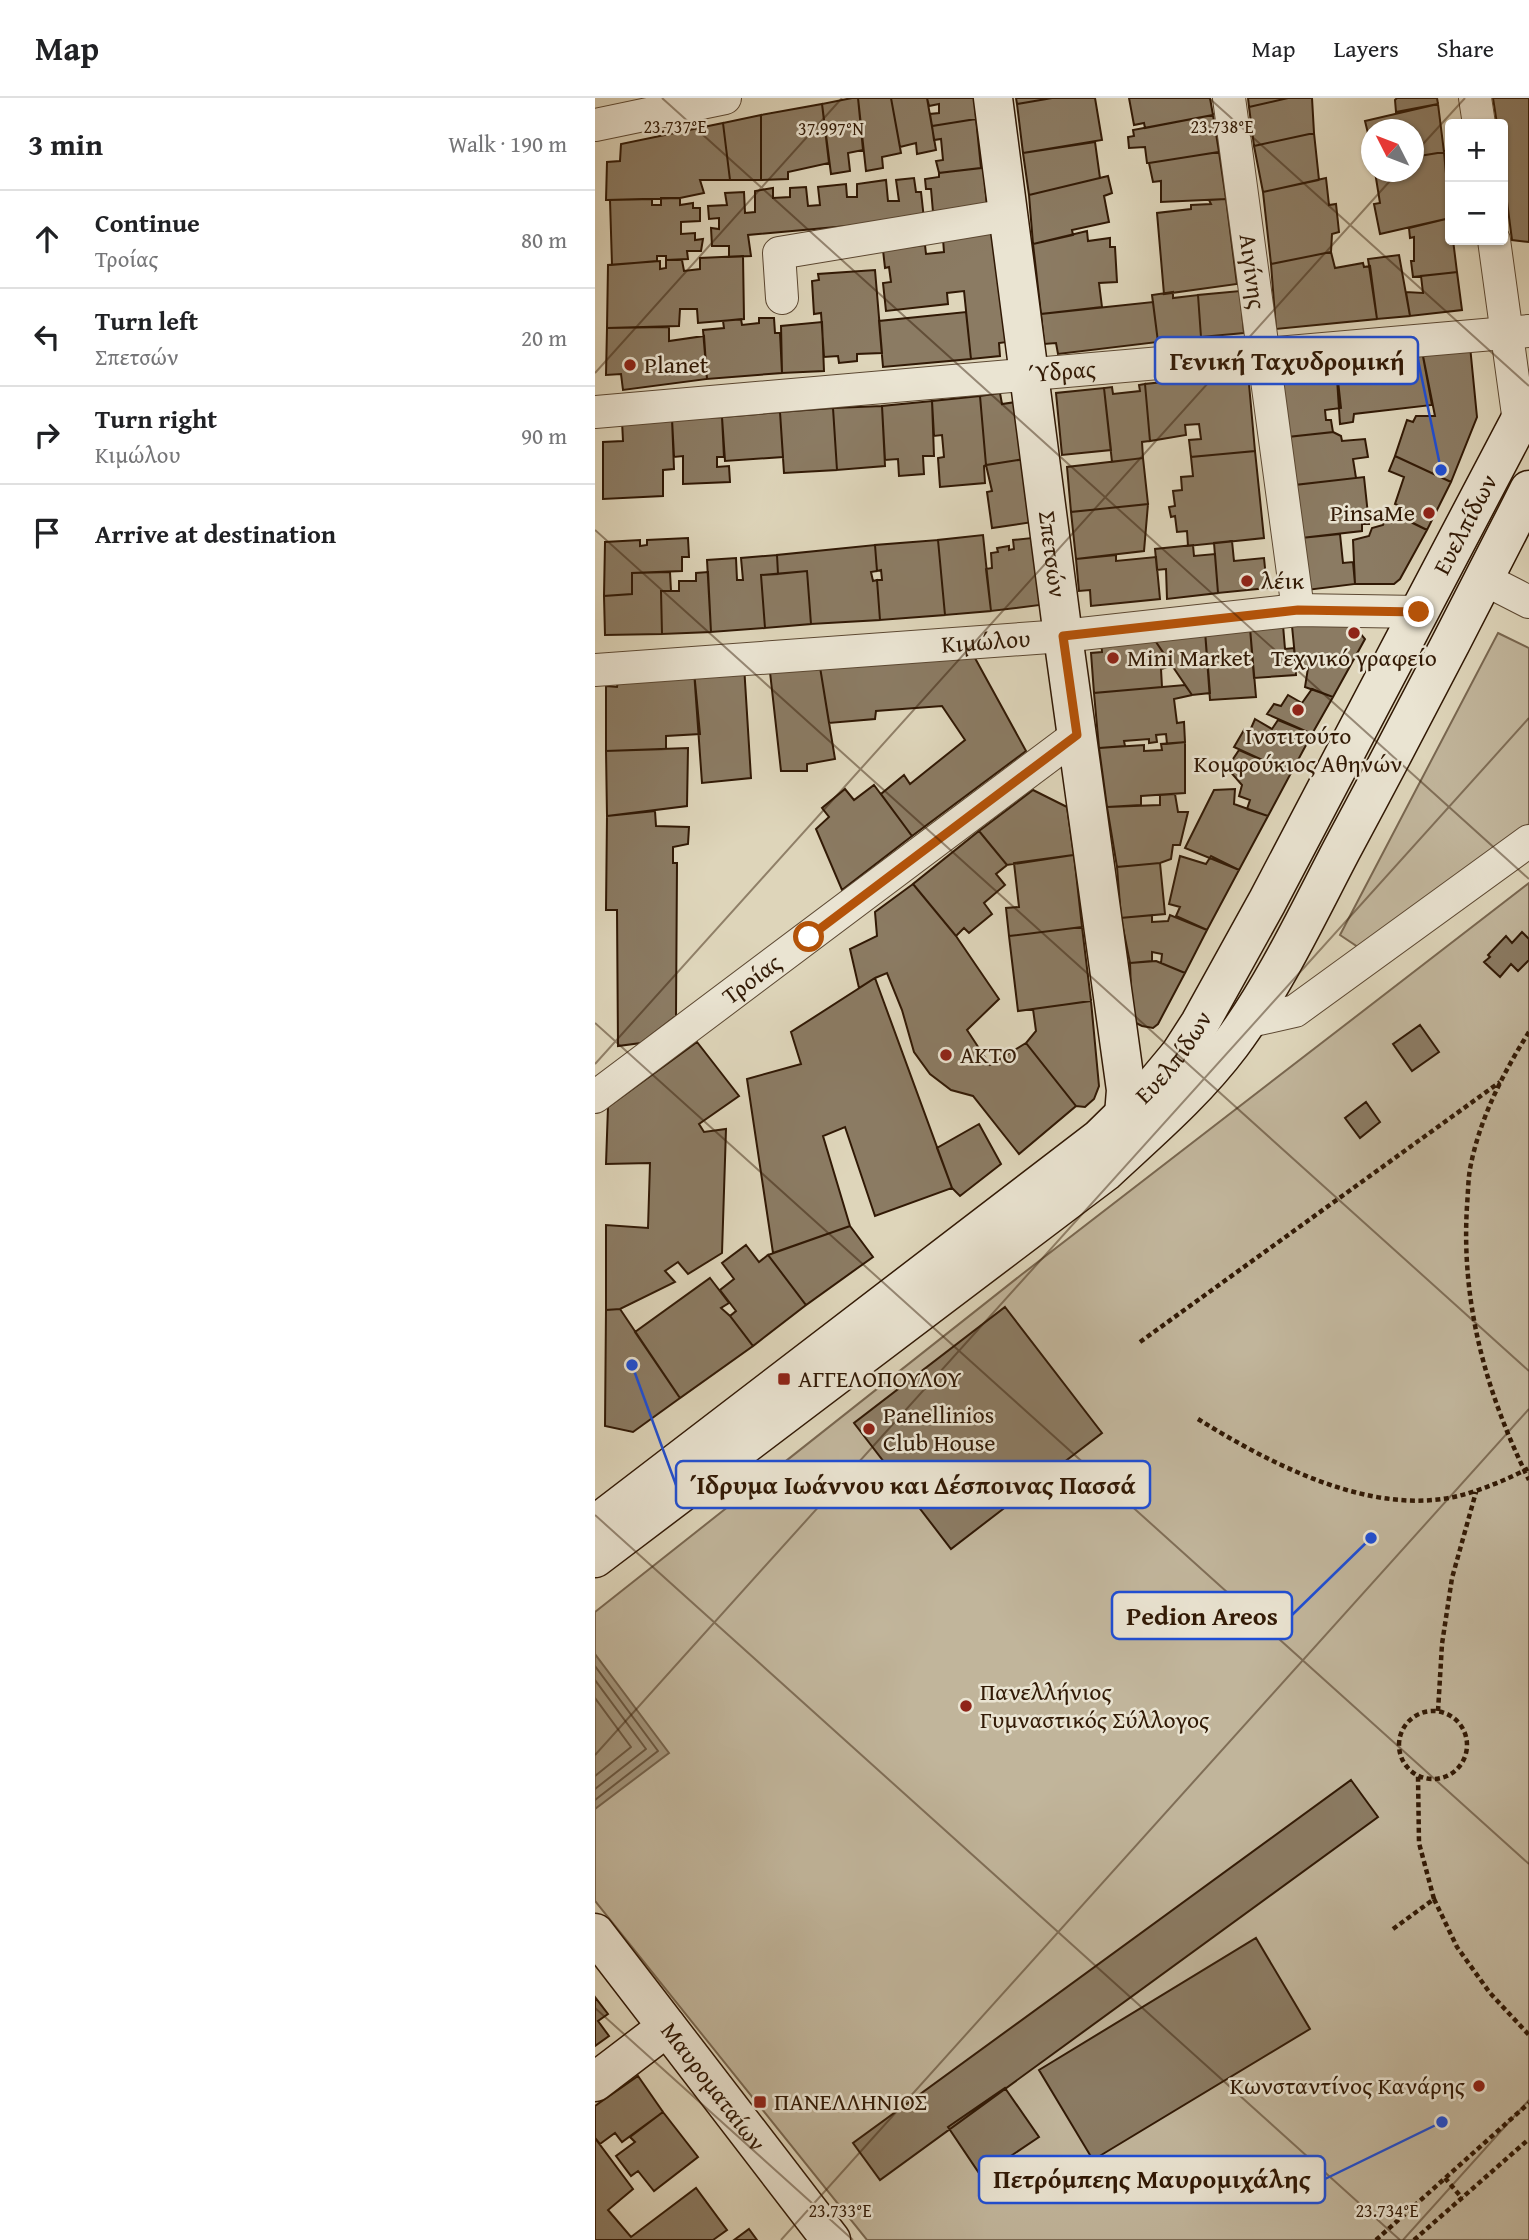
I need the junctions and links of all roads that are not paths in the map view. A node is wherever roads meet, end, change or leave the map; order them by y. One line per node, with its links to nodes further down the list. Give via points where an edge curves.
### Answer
1 (725, 98): 6 (street)
2 (993, 98): 7 (main road, Σπετσών)
3 (1229, 98): 11 (street, Αιγίνης)
4 (1475, 98): 5 (street)
5 (1478, 119)
6 (595, 125)
7 (1008, 215): 9 (street, via 779,253); 12 (main road, Σπετσών)
8 (1495, 245): 10 (street)
9 (782, 298)
10 (1518, 332): 11 (street, Ύδρας); 14 (street)
11 (1265, 354): 12 (street, Ύδρας); 18 (street, Αιγίνης)
12 (1028, 375): 13 (street, Ύδρας); 20 (main road, Σπετσών)
13 (595, 412)
14 (1524, 412): 19 (main road, Ευελπίδων)
15 (1529, 490): 16 (main road, Ευελπίδων)
16 (1484, 579): 17 (street); 25 (main road, Ευελπίδων)
17 (1529, 602)
18 (1298, 610): 19 (street, Κιμώλου); 20 (street, Κιμώλου)
19 (1419, 612): 24 (main road, Ευελπίδων)
20 (1063, 636): 21 (street, Κιμώλου); 22 (main road, Σπετσών)
21 (595, 670)
22 (1077, 735): 27 (street, Τροίας); 28 (main road, Σπετσών, via 1126,1090)
23 (1529, 841): 26 (street, via 1295,1011)
24 (1267, 902): 25 (street); 28 (main road, Ευελπίδων, via 1180,1054)
25 (1303, 922): 26 (main road, Ευελπίδων)
26 (1247, 1022): 29 (main road, Ευελπίδων, via 1199,1083)
27 (595, 1097)
28 (1125, 1115): 29 (main road, Σπετσών, via 1121,1141); 30 (main road, Ευελπίδων)
29 (1105, 1172): 31 (main road, Ευελπίδων)
30 (595, 1525)
31 (595, 1558)
32 (595, 1933): 33 (main road, Μαυροματαίων)
33 (667, 2027): 34 (main road); 35 (main road, Μαυροματαίων)
34 (595, 2082)
35 (831, 2240)

